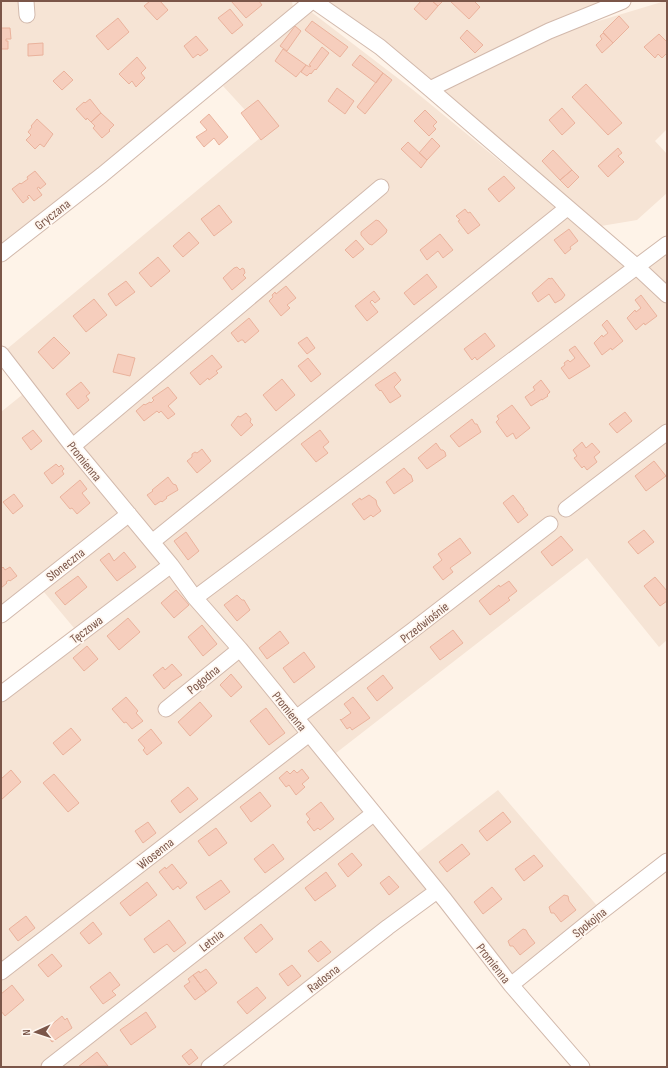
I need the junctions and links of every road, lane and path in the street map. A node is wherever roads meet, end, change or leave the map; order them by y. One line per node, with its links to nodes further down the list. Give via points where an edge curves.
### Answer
1 (313, 1): 3 (street, via 380,47); 7 (street, Gryczana)
2 (622, 1): 3 (street, via 549,31)
3 (430, 89): 5 (street)
4 (381, 187): 12 (street)
5 (567, 208): 8 (street); 16 (street)
6 (667, 244): 8 (street)
7 (1, 254)
8 (637, 267): 9 (street); 18 (street)
9 (667, 295)
10 (1, 354): 12 (street, Promienna)
11 (667, 432): 13 (street)
12 (73, 446): 14 (street, Promienna)
13 (566, 509)
14 (129, 514): 16 (street, Promienna); 19 (street, Słoneczna)
15 (550, 524): 23 (street, Przedwiośnie)
16 (152, 542): 17 (street, Promienna)
17 (171, 565): 18 (street, Promienna); 21 (street, Tęczowa)
18 (195, 598): 20 (street, Promienna)
19 (1, 615)
20 (240, 649): 22 (street, Pogodna); 23 (street, Promienna)
21 (1, 694)
22 (166, 709)
23 (296, 718): 24 (street, Promienna)
24 (309, 734): 25 (street, Promienna); 28 (street, Wiosenna)
25 (373, 814): 27 (street, Promienna); 30 (street, Letnia)
26 (667, 861): 29 (street, Spokojna)
27 (437, 891): 29 (street, Promienna); 31 (street, Radosna)
28 (1, 972)
29 (511, 985): 32 (street, Promienna)
30 (49, 1067)
31 (209, 1067)
32 (582, 1067)

